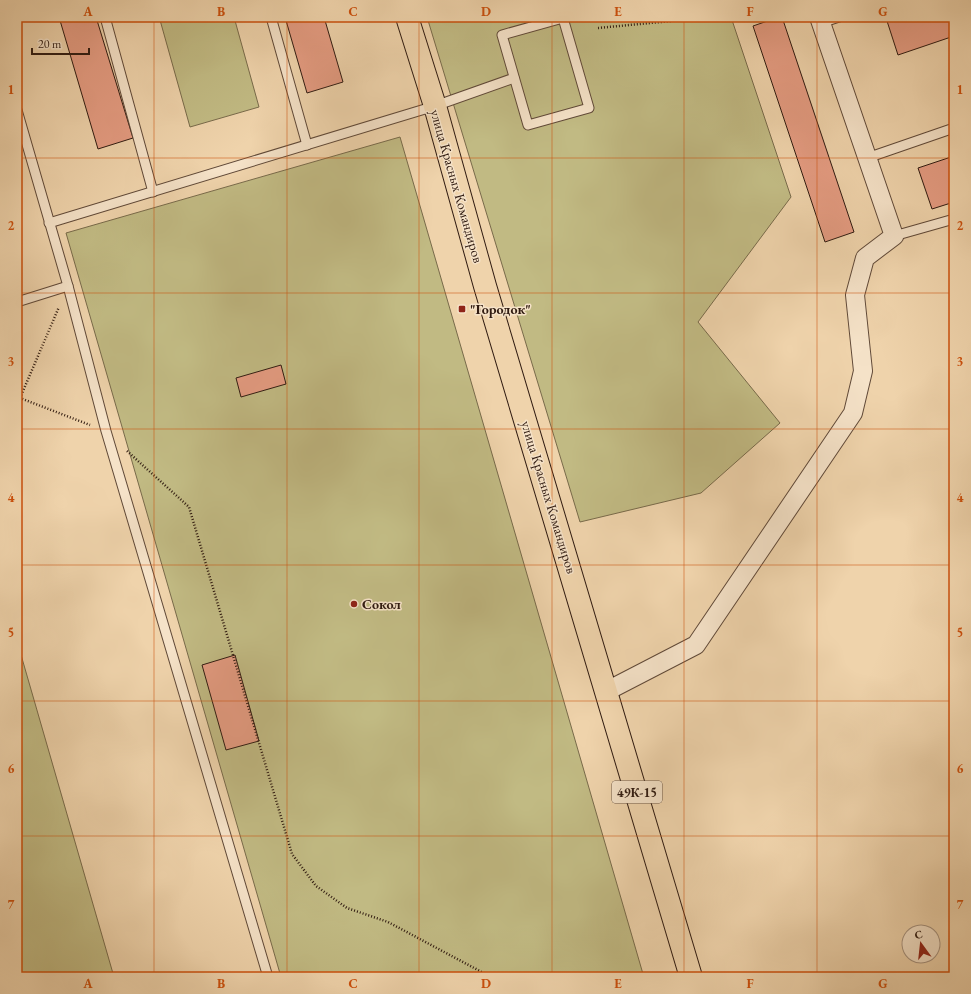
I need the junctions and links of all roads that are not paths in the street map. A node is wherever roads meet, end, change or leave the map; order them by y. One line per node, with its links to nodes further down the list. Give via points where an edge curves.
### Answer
1 (105, 17): 12 (lane)
2 (271, 17): 10 (lane)
3 (406, 17): 7 (main road, улица Красных Командиров / 49К-15)
4 (839, 17): 5 (lane)
5 (820, 20): 11 (street)
6 (514, 78): 6 (lane, via 502,35 563,18 589,108 528,125); 7 (lane)
7 (435, 106): 10 (lane); 18 (main road, улица Красных Командиров / 49К-15, via 485,286)
8 (17, 110): 14 (lane)
9 (954, 128): 11 (lane)
10 (307, 145): 12 (lane)
11 (867, 158): 15 (street)
12 (154, 192): 14 (lane)
13 (954, 219): 15 (lane)
14 (49, 223): 16 (lane)
15 (894, 236): 18 (street, via 865,258 854,295 863,371 853,412 696,644)
16 (68, 286): 17 (lane); 19 (lane, via 106,431)
17 (17, 302)
18 (606, 691): 20 (main road, улица Красных Командиров / 49К-15)
19 (268, 977)
20 (691, 977)

